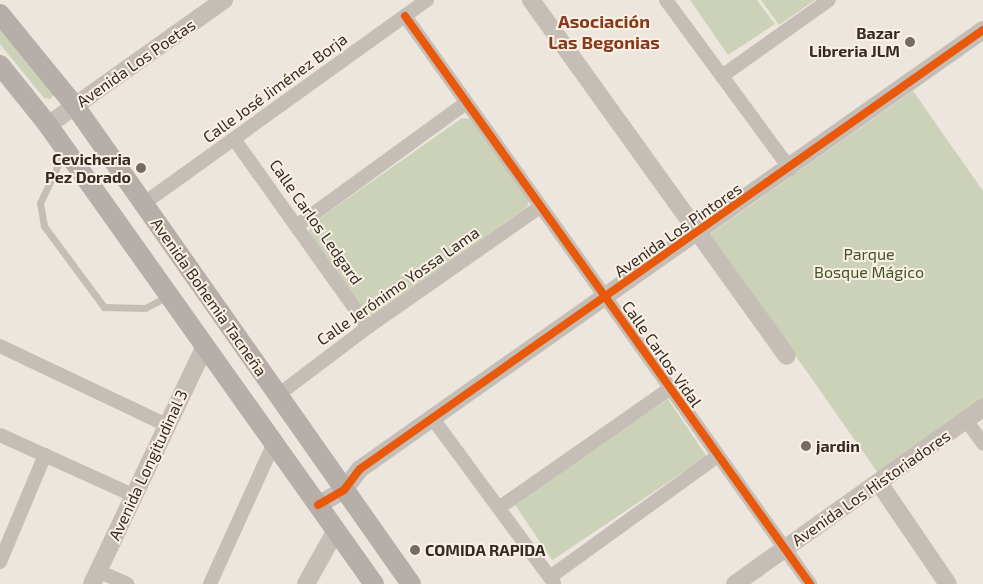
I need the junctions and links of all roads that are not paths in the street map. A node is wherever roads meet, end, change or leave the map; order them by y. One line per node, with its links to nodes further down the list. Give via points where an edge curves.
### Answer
1 (224, 0): 12 (street, Avenida Los Poetas)
2 (427, 0): 7 (street, Calle José Jiménez Borja)
3 (532, 0): 20 (street)
4 (666, 0): 10 (street)
5 (829, 0): 10 (street)
6 (0, 14): 12 (main road, Avenida Bohemia Tacneña)
7 (404, 16): 11 (street, Calle Carlos Vidal); 14 (street, Calle José Jiménez Borja)
8 (983, 30): 16 (street, Avenida Los Pintores)
9 (0, 65): 13 (main road, Avenida Bohemia Tacneña)
10 (722, 76): 16 (street)
11 (466, 103): 18 (street, Calle Carlos Vidal); 19 (street)
12 (75, 106): 13 (street, Avenida Los Poetas); 17 (main road, Avenida Bohemia Tacneña)
13 (48, 125): 15 (main road, Avenida Bohemia Tacneña)
14 (234, 139): 17 (street, Calle José Jiménez Borja); 19 (street, Calle Carlos Ledgard)
15 (65, 149): 21 (main road, Avenida Bohemia Tacneña); 21 (lane, via 40,203 44,226 104,307 145,308)
16 (790, 169): 20 (street, Avenida Los Pintores)
17 (143, 204): 28 (main road, Avenida Bohemia Tacneña)
18 (540, 207): 22 (street, Calle Carlos Vidal); 23 (street, Calle Jerónimo Yossa Lama)
19 (298, 225): 23 (street, Calle Carlos Ledgard)
20 (699, 232): 22 (street, Avenida Los Pintores); 26 (street)
21 (170, 296): 25 (main road, Avenida Bohemia Tacneña)
22 (605, 298): 27 (street, Calle Carlos Vidal); 30 (street, Avenida Los Pintores)
23 (368, 327): 28 (street, Calle Jerónimo Yossa Lama)
24 (0, 346): 32 (street)
25 (205, 346): 32 (street, Avenida Longitudinal 3); 34 (main road, Avenida Bohemia Tacneña)
26 (787, 356)
27 (669, 389): 37 (street, Calle Carlos Vidal); 42 (street)
28 (278, 395): 39 (main road, Avenida Bohemia Tacneña)
29 (983, 408): 31 (street, Avenida Los Historiadores)
30 (433, 419): 39 (street, Avenida Los Pintores, via 360,469); 42 (street)
31 (966, 420): 35 (street); 38 (street, Avenida Los Historiadores)
32 (166, 425): 40 (street, Avenida Longitudinal 3)
33 (0, 435): 36 (street)
34 (274, 443): 41 (main road, Avenida Bohemia Tacneña); 49 (street)
35 (983, 443)
36 (45, 455): 40 (street); 45 (street)
37 (718, 456): 44 (street, Calle Carlos Vidal); 47 (street)
38 (878, 483): 44 (street, Avenida Los Historiadores); 55 (street)
39 (344, 490): 41 (street, Avenida Los Pintores); 52 (main road, Avenida Bohemia Tacneña)
40 (133, 495): 46 (street, Avenida Longitudinal 3)
41 (318, 505): 43 (main road, Avenida Bohemia Tacneña)
42 (500, 507): 47 (street)
43 (336, 530): 50 (street); 51 (main road, Avenida Bohemia Tacneña)
44 (786, 548): 53 (street, Avenida Los Historiadores); 54 (street, Calle Carlos Vidal)
45 (0, 562)
46 (95, 577): 48 (street)
47 (552, 580)
48 (127, 584)
49 (210, 584)
50 (306, 584)
51 (374, 584)
52 (411, 584)
53 (735, 584)
54 (810, 584)
55 (948, 584)

